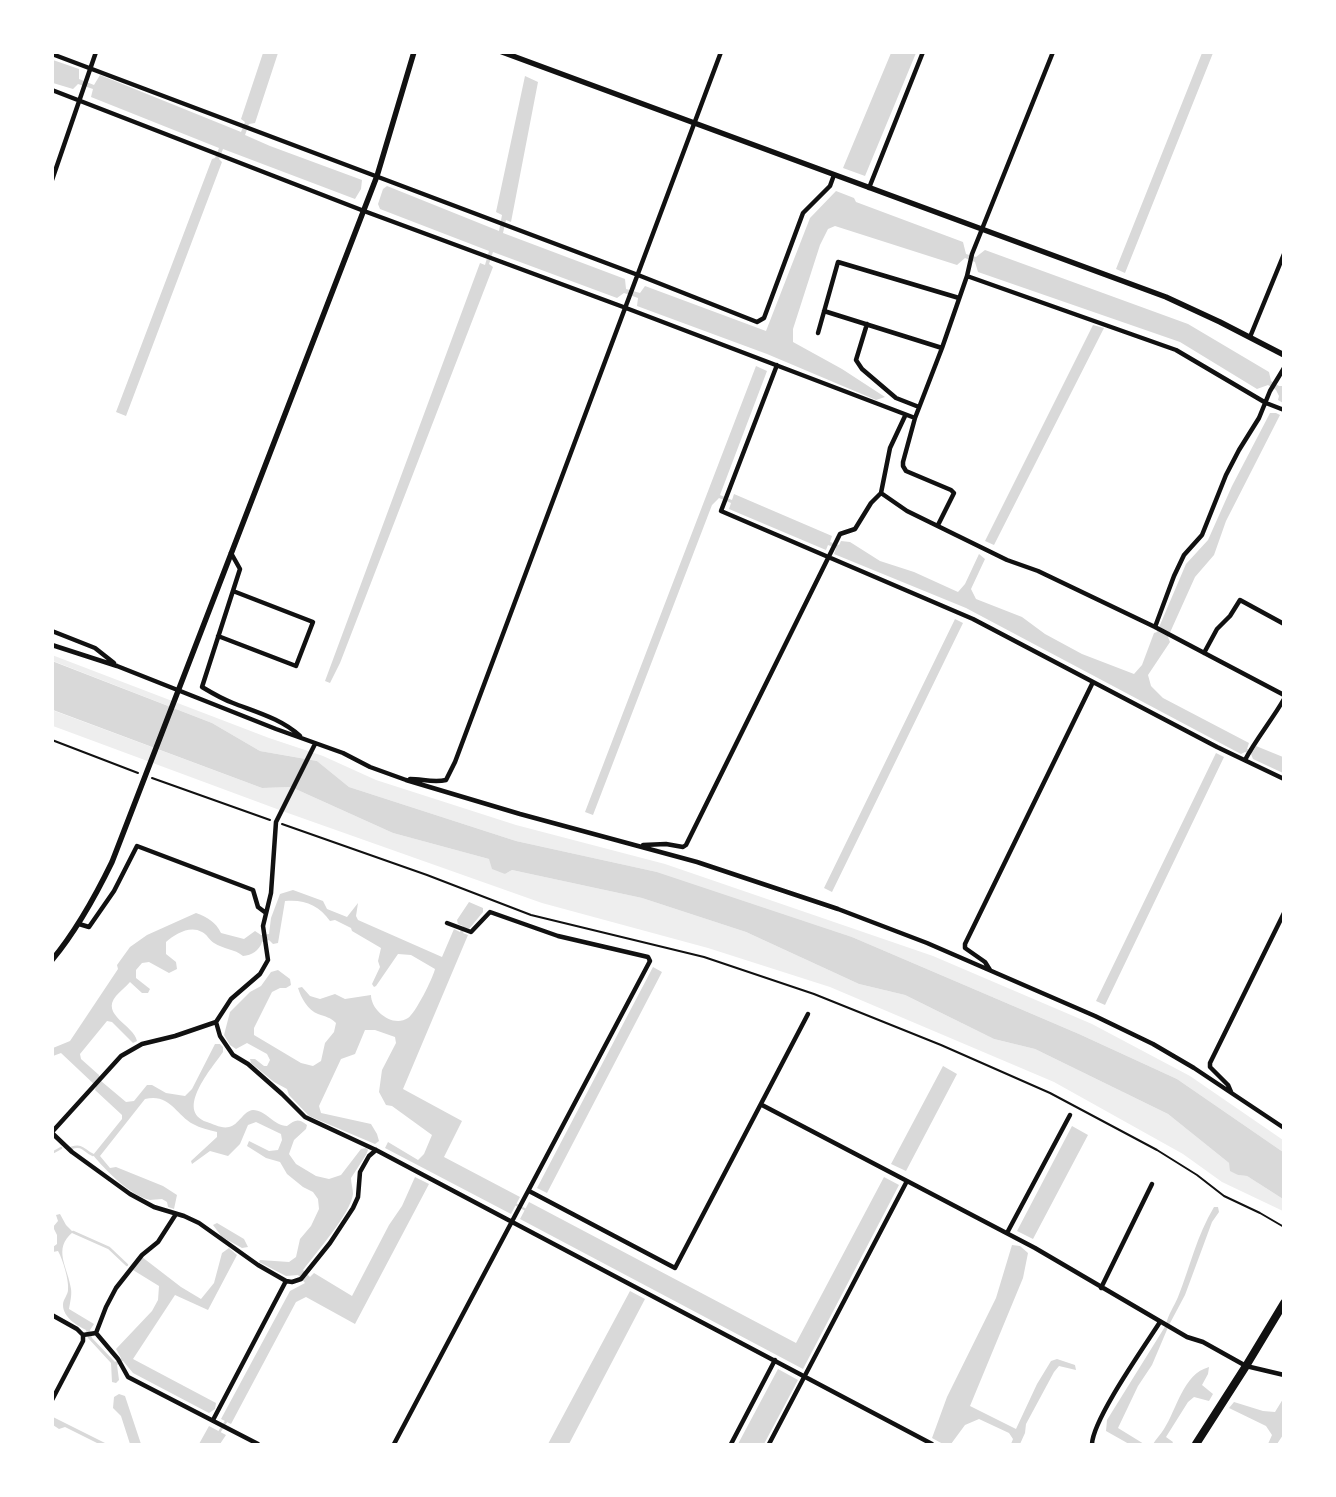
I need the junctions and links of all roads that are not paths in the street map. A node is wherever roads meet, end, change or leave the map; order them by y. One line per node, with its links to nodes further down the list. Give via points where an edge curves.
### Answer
1 (96, 52): 8 (street)
2 (414, 52): 13 (street)
3 (502, 52): 11 (street)
4 (721, 52): 11 (street)
5 (923, 52): 15 (street)
6 (1052, 52): 17 (street)
7 (52, 54): 8 (street)
8 (91, 67): 10 (street); 13 (street)
9 (52, 90): 10 (street)
10 (80, 100): 14 (street); 16 (street)
11 (694, 123): 12 (street); 19 (street)
12 (834, 175): 15 (street); 19 (street, via 830,186 803,213 764,318 757,322)
13 (377, 176): 16 (street); 19 (street)
14 (52, 180)
15 (869, 188): 17 (street)
16 (364, 211): 22 (street); 38 (street)
17 (982, 230): 20 (street); 26 (street, via 1166,297)
18 (1284, 254): 26 (street)
19 (638, 275): 22 (street)
20 (967, 276): 21 (street); 31 (street, via 1176,350)
21 (959, 298): 23 (street, via 838,262); 27 (street)
22 (626, 308): 29 (street); 55 (street, via 455,762 446,780)
23 (824, 311): 24 (street); 25 (street)
24 (867, 324): 27 (street); 32 (street, via 856,360 862,370 896,398)
25 (818, 333)
26 (1250, 337): 28 (street)
27 (942, 348): 32 (street)
28 (1284, 355)
29 (777, 365): 34 (street); 39 (street, via 721,511)
30 (1284, 368): 31 (street)
31 (1266, 403): 33 (street); 42 (street, via 1230,467 1202,535 1184,555)
32 (919, 407): 35 (street)
33 (1284, 410)
34 (905, 416): 35 (street); 36 (street, via 890,448)
35 (915, 418): 37 (street, via 903,466 906,471 954,493)
36 (881, 493): 37 (street, via 907,511); 39 (street, via 855,529 840,534)
37 (938, 525): 42 (street)
38 (231, 552): 40 (street, via 240,569); 49 (street)
39 (828, 558): 48 (street, via 973,620); 56 (street, via 686,845)
40 (233, 591): 44 (street); 44 (street, via 313,622 296,666)
41 (1284, 624): 46 (street, via 1240,600 1217,629)
42 (1156, 628): 46 (street)
43 (52, 631): 47 (street, via 95,648)
44 (218, 636): 51 (street, via 202,687 269,717)
45 (52, 645): 47 (street)
46 (1204, 653): 50 (street)
47 (117, 666): 49 (street)
48 (1093, 682): 53 (street); 62 (street, via 965,944 965,948)
49 (178, 689): 51 (street, via 276,730); 60 (street, via 112,862)
50 (1284, 697): 53 (street)
51 (301, 737): 52 (street)
52 (315, 744): 55 (street); 57 (street, via 276,822 271,893)
53 (1245, 760): 54 (street)
54 (1284, 779)
55 (406, 780): 56 (street)
56 (638, 845): 62 (street, via 838,909)
57 (266, 913): 60 (street, via 258,907 253,890 137,846 114,891 90,927); 64 (street, via 262,926 268,960 260,974 231,999)
58 (1284, 913): 65 (street, via 1210,1063)
59 (447, 923): 73 (street, via 471,932 490,912 558,936 648,957 650,961)
60 (79, 924): 61 (street)
61 (52, 960)
62 (992, 971): 65 (street, via 1153,1044)
63 (808, 1014): 66 (street)
64 (216, 1022): 69 (street, via 142,1044 121,1056); 70 (street, via 220,1036 233,1055 248,1064 305,1117)
65 (1231, 1093): 68 (street)
66 (762, 1105): 71 (street); 73 (street, via 675,1268)
67 (1070, 1115): 76 (street)
68 (1284, 1128)
69 (52, 1132): 74 (street, via 72,1152 130,1194)
70 (376, 1150): 75 (street); 77 (street, via 360,1172 358,1196 353,1208 330,1242 300,1279)
71 (908, 1181): 76 (street); 87 (street)
72 (1152, 1184): 78 (street)
73 (529, 1191): 75 (street)
74 (176, 1214): 77 (street, via 199,1223); 82 (street, via 158,1242 142,1255 116,1288)
75 (512, 1222): 84 (street); 91 (street)
76 (1007, 1233): 78 (street)
77 (286, 1281): 89 (street)
78 (1101, 1288): 81 (street)
79 (1284, 1303): 85 (main road)
80 (52, 1315): 83 (street)
81 (1162, 1323): 85 (street); 95 (street, via 1104,1413)
82 (94, 1333): 83 (street); 89 (street, via 128,1377)
83 (84, 1335): 88 (street)
84 (775, 1360): 87 (street); 92 (street)
85 (1246, 1366): 86 (street); 96 (main road)
86 (1284, 1375)
87 (805, 1376): 93 (street); 94 (street)
88 (52, 1400)
89 (213, 1420): 90 (street)
90 (258, 1444)
91 (394, 1444)
92 (731, 1444)
93 (769, 1444)
94 (932, 1444)
95 (1092, 1444)
96 (1196, 1444)

